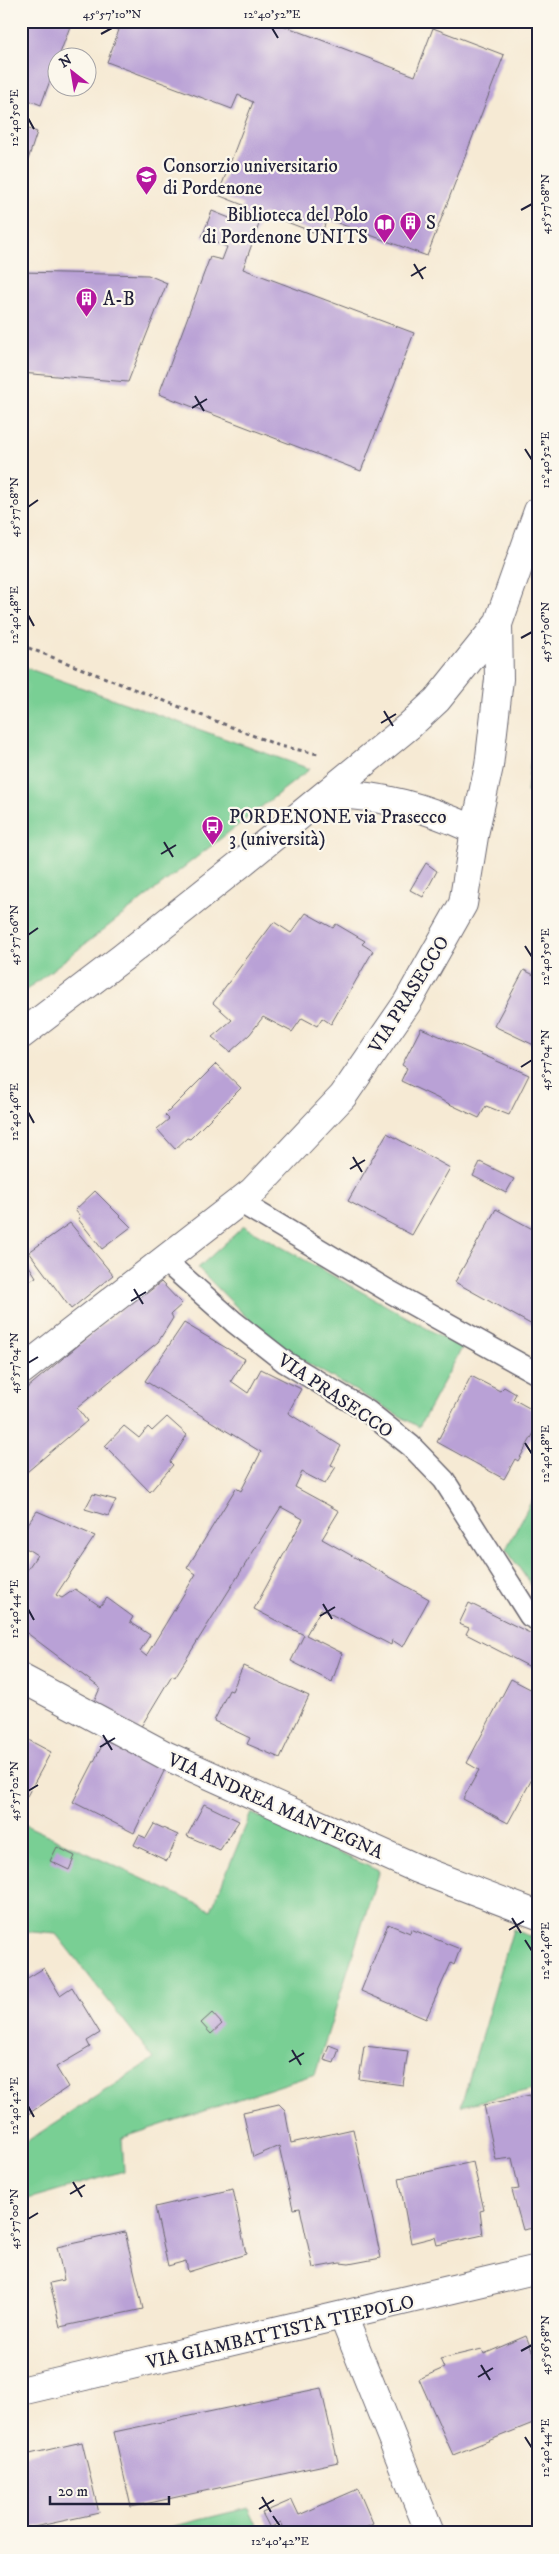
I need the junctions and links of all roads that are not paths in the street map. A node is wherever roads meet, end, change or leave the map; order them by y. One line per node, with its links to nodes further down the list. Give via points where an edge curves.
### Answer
1 (538, 511): 2 (street, VIA PRASECCO)
2 (498, 624): 3 (street, VIA PRASECCO, via 438,700); 4 (street, VIA PRASECCO, via 499,679 489,766)
3 (327, 794): 4 (street, via 364,795 389,800 436,812); 5 (street, VIA PRASECCO)
4 (475, 830): 6 (street, VIA PRASECCO, via 463,904 407,1003 343,1096)
5 (21, 1035)
6 (240, 1202): 7 (street, VIA PRASECCO); 9 (lane, via 387,1290)
7 (164, 1260): 8 (street, VIA PRASECCO); 10 (lane, VIA PRASECCO, via 285,1362 367,1410 411,1446 444,1480 530,1616)
8 (21, 1371)
9 (538, 1374)
10 (538, 1620)
11 (21, 1678): 12 (street, VIA ANDREA MANTEGNA, via 174,1759 418,1868)
12 (538, 1915)
13 (538, 2269): 14 (street, VIA GIAMBATTISTA TIEPOLO)
14 (343, 2316): 15 (street, VIA GIAMBATTISTA TIEPOLO); 16 (street)
15 (21, 2390)
16 (430, 2533)

